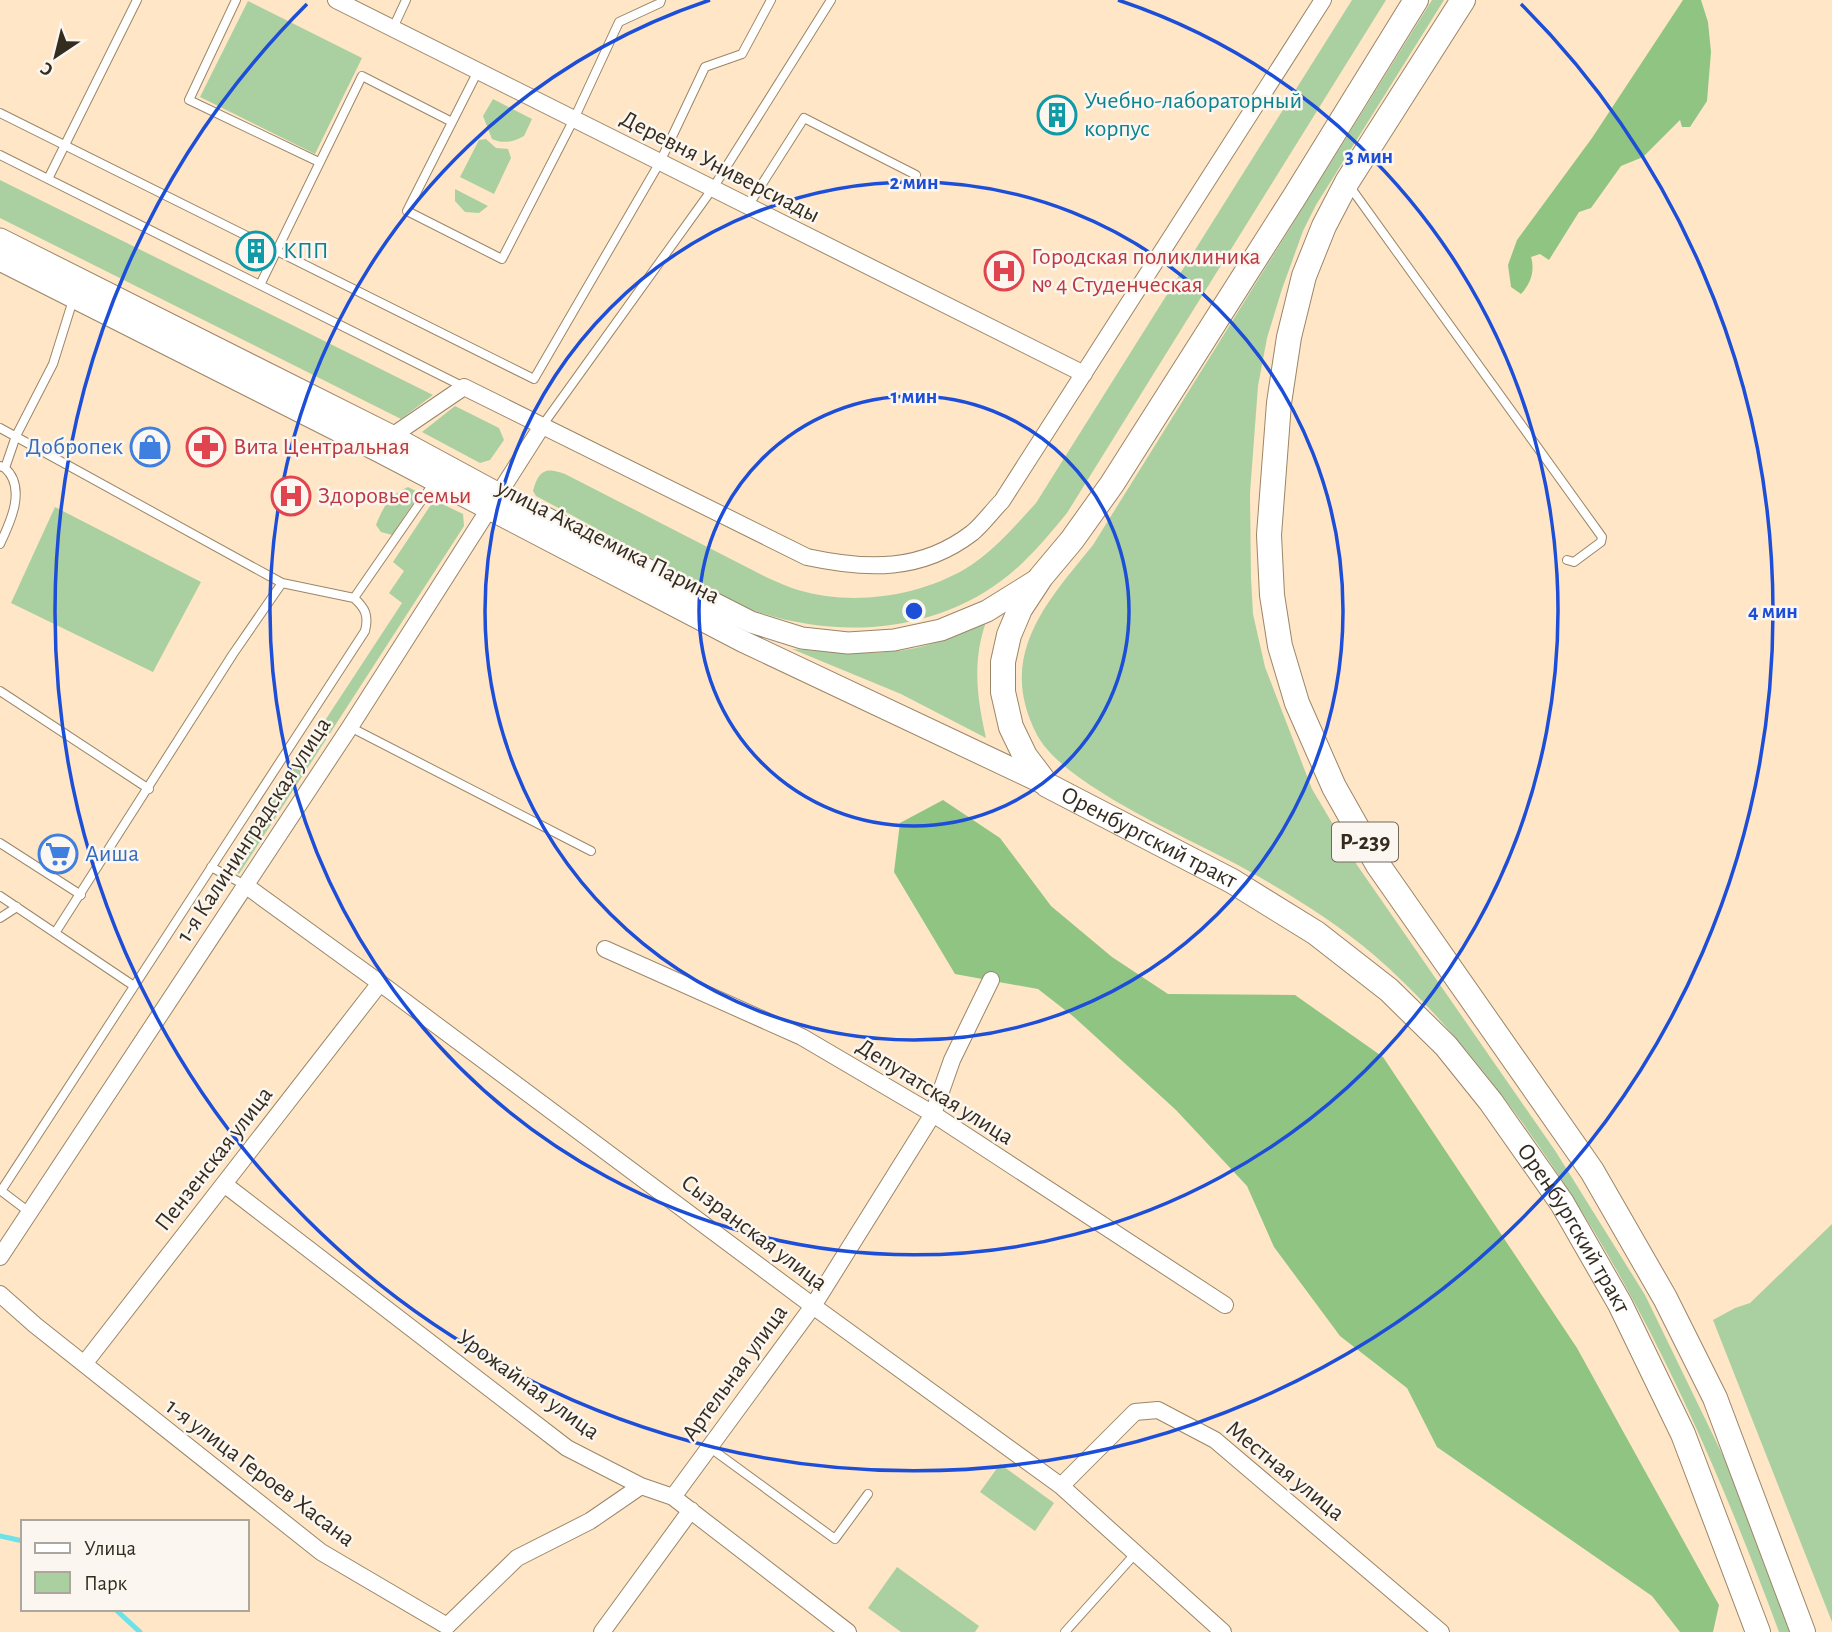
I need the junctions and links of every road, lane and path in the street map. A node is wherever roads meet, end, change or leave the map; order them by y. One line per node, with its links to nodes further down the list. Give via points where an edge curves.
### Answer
1 (137, 0): 16 (lane)
2 (236, 0): 18 (lane, via 189,100)
3 (336, 0): 11 (street, Деревня Универсиады)
4 (406, 0): 11 (lane)
5 (661, 0): 14 (lane, via 619,22)
6 (771, 0): 19 (lane, via 742,54 705,67)
7 (831, 0): 23 (lane)
8 (1323, 0): 30 (street)
9 (1416, 0): 41 (main road, Оренбургский тракт, via 1112,484)
10 (1463, 0): 22 (main road, Оренбургский тракт / Р-239)
11 (393, 28): 12 (street, Деревня Универсиады)
12 (478, 71): 14 (street, Деревня Универсиады); 15 (lane)
13 (0, 113): 16 (lane)
14 (574, 119): 15 (lane, via 502,259 407,211); 19 (street, Деревня Универсиады)
15 (452, 122): 18 (lane, via 362,76)
16 (65, 145): 21 (lane); 26 (lane)
17 (0, 155): 21 (lane)
18 (319, 162): 26 (lane)
19 (660, 162): 23 (street, Деревня Универсиады); 26 (lane, via 534,379)
20 (916, 175): 24 (lane, via 804,118)
21 (48, 179): 28 (lane)
22 (1347, 182): 40 (lane, via 1602,537 1588,554 1574,562); 83 (main road, Оренбургский тракт / Р-239, via 1304,276 1279,403 1269,535 1272,595 1280,646 1297,703 1334,786 1378,865 1592,1171 1665,1298 1715,1398)
23 (712, 188): 24 (street, Деревня Универсиады); 32 (lane)
24 (748, 206): 30 (street, Деревня Универсиады)
25 (0, 239): 35 (main road, улица Академика Парина)
26 (276, 250): 28 (lane)
27 (0, 260): 29 (main road, улица Академика Парина)
28 (260, 285): 31 (lane)
29 (74, 297): 34 (lane, via 53,364); 37 (main road, улица Академика Парина)
30 (1084, 374): 32 (street, via 1002,501 973,532 936,556 871,567 807,557)
31 (464, 387): 32 (street); 35 (street)
32 (542, 426): 38 (street, 1-я Калининградская улица)
33 (0, 428): 34 (lane)
34 (16, 436): 36 (lane); 42 (lane)
35 (392, 436): 38 (main road, улица Академика Парина)
36 (2, 467): 39 (lane, via 9,471 17,493)
37 (435, 481): 38 (main road, улица Академика Парина); 43 (lane)
38 (494, 502): 41 (main road, улица Академика Парина, via 751,622 802,638 871,642 941,630 987,611); 45 (street, 1-я Калининградская улица); 46 (main road, улица Академика Парина, via 742,642)
39 (0, 544)
40 (1567, 560)
41 (1041, 577): 46 (main road, Оренбургский тракт, via 1009,635 1003,692 1011,727)
42 (282, 583): 43 (lane); 47 (lane)
43 (354, 597): 50 (lane, via 368,619 365,631)
44 (0, 691): 47 (lane)
45 (350, 727): 49 (lane); 51 (street, 1-я Калининградская улица)
46 (1047, 785): 82 (main road, Оренбургский тракт, via 1233,881 1316,933 1389,990 1446,1046 1562,1203 1620,1304 1683,1434)
47 (149, 789): 52 (lane)
48 (0, 843): 52 (lane)
49 (591, 851)
50 (211, 867): 51 (lane); 60 (lane)
51 (245, 885): 59 (street, Сызранская улица); 64 (street, 1-я Калининградская улица)
52 (81, 895): 56 (lane)
53 (0, 896): 54 (lane)
54 (18, 907): 55 (lane); 56 (lane)
55 (0, 918)
56 (55, 933): 60 (lane)
57 (605, 949): 61 (street, Депутатская улица, via 802,1037)
58 (991, 980): 61 (street, Артельная улица, via 952,1060)
59 (380, 982): 62 (street, Пензенская улица); 68 (street, Сызранская улица)
60 (134, 986): 63 (lane)
61 (933, 1114): 67 (street, Депутатская улица); 68 (street, Артельная улица)
62 (224, 1184): 69 (street, Пензенская улица); 71 (street, Урожайная улица, via 568,1448)
63 (1, 1191): 64 (lane)
64 (29, 1212): 65 (street, 1-я Калининградская улица)
65 (0, 1257)
66 (0, 1294): 69 (street, 1-я улица Героев Хасана)
67 (1225, 1305)
68 (813, 1306): 70 (street, Артельная улица); 72 (street, Сызранская улица)
69 (84, 1364): 71 (street, 1-я улица Героев Хасана, via 320,1552 447,1626 517,1558 590,1521)
70 (709, 1447): 73 (lane, via 835,1539); 74 (street, Артельная улица)
71 (641, 1486): 74 (street, Урожайная улица)
72 (1061, 1486): 76 (street, Сызранская улица); 81 (street, Местная улица, via 1135,1412 1158,1410 1215,1440)
73 (868, 1494)
74 (673, 1497): 75 (street, Урожайная улица)
75 (691, 1510): 77 (street); 78 (street, Урожайная улица)
76 (1135, 1554): 79 (lane); 80 (street, Сызранская улица)
77 (602, 1632)
78 (848, 1632)
79 (1065, 1632)
80 (1223, 1632)
81 (1441, 1632)
82 (1758, 1632)
83 (1803, 1632)

